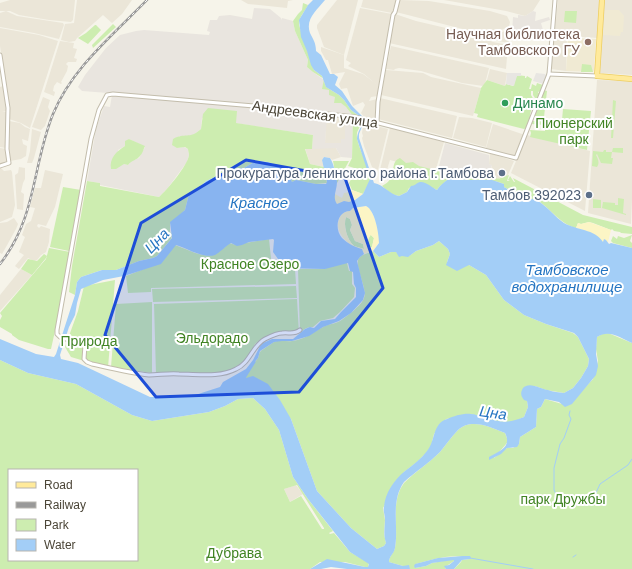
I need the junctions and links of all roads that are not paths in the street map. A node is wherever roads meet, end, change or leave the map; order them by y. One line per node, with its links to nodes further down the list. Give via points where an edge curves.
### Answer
1 (398, 0): 8 (street, via 392,15)
2 (555, 0): 5 (street)
3 (602, 0): 6 (main road)
4 (0, 55): 9 (street, via 8,112 9,162)
5 (549, 74): 6 (street); 8 (street, Андреевская улица, via 516,158)
6 (597, 76): 7 (main road)
7 (632, 79)
8 (377, 122): 10 (street, Андреевская улица, via 254,106 110,94 105,98 96,118 57,334 85,345 84,359 92,364 148,374 204,375 238,369 260,342 282,333 290,334)
9 (0, 166)
10 (300, 330)

